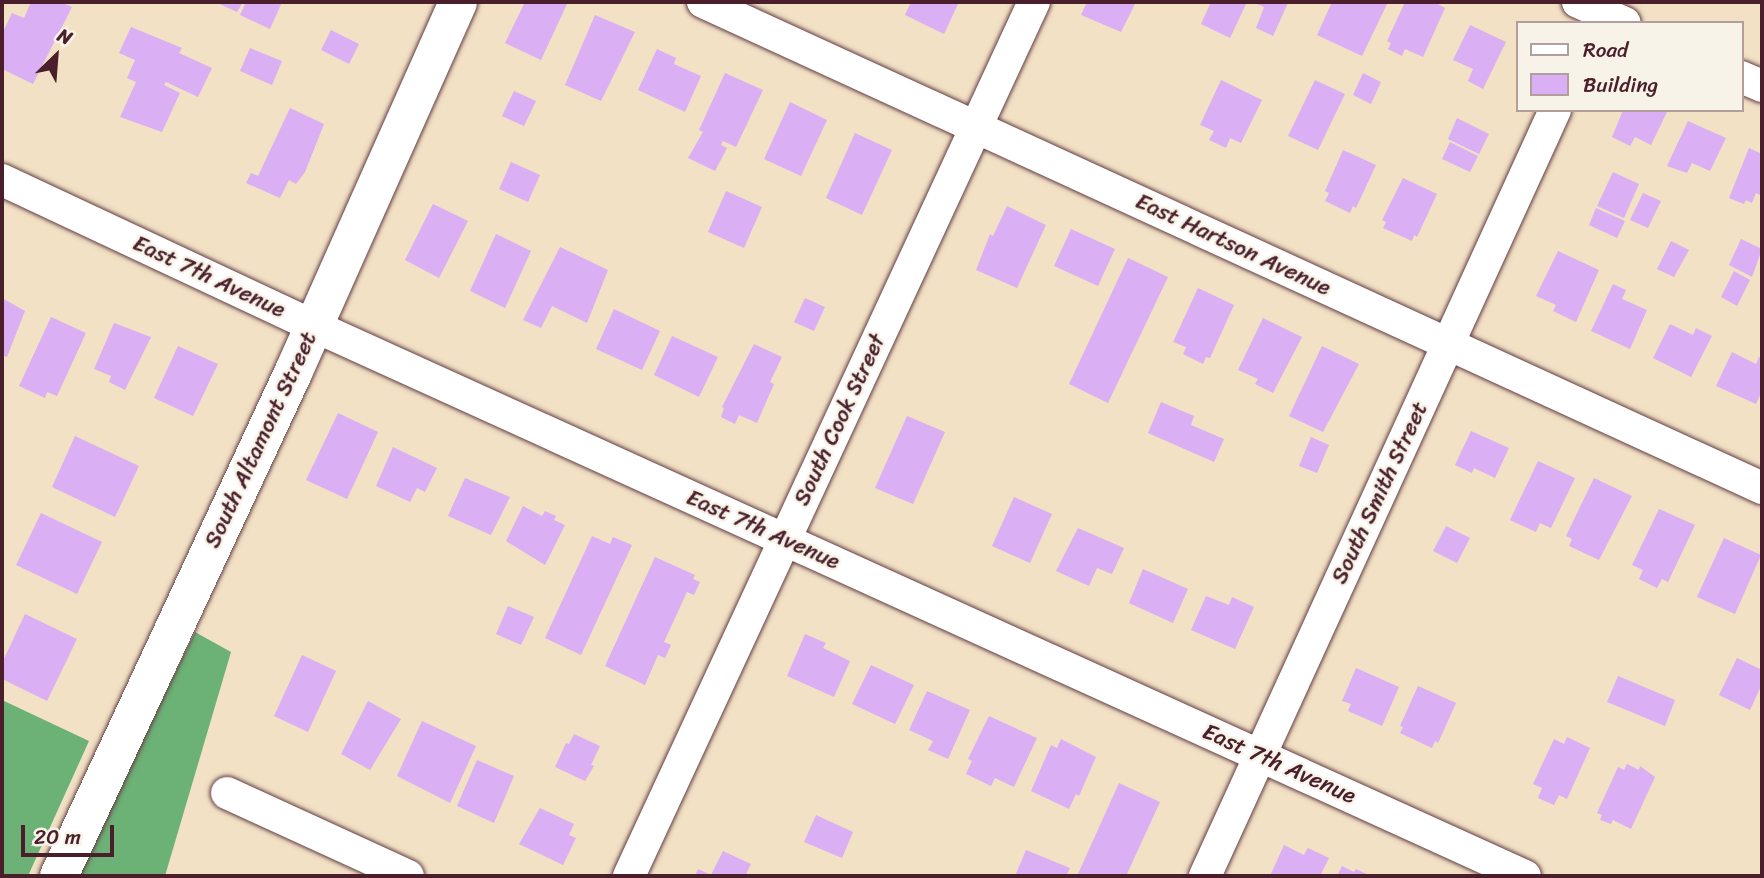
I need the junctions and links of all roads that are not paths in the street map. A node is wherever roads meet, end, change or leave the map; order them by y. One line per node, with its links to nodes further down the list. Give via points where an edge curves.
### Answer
1 (458, 2): 9 (street, South Altamont Street)
2 (704, 2): 7 (street, East Hartson Avenue)
3 (1034, 2): 7 (street, South Cook Street)
4 (1743, 78): 5 (street)
5 (1762, 86)
6 (1554, 112): 10 (street, South Smith Street)
7 (977, 126): 10 (street, East Hartson Avenue); 12 (street, South Cook Street)
8 (2, 180): 9 (street, East 7th Avenue)
9 (314, 326): 12 (street, East 7th Avenue); 15 (street, South Altamont Street)
10 (1448, 345): 11 (street, East Hartson Avenue); 13 (street, South Smith Street)
11 (1762, 488)
12 (784, 539): 13 (street, East 7th Avenue); 17 (street, South Cook Street)
13 (1260, 755): 18 (street, South Smith Street); 19 (street, East 7th Avenue)
14 (227, 793): 16 (street)
15 (59, 876)
16 (408, 876)
17 (629, 876)
18 (1205, 876)
19 (1525, 876)

